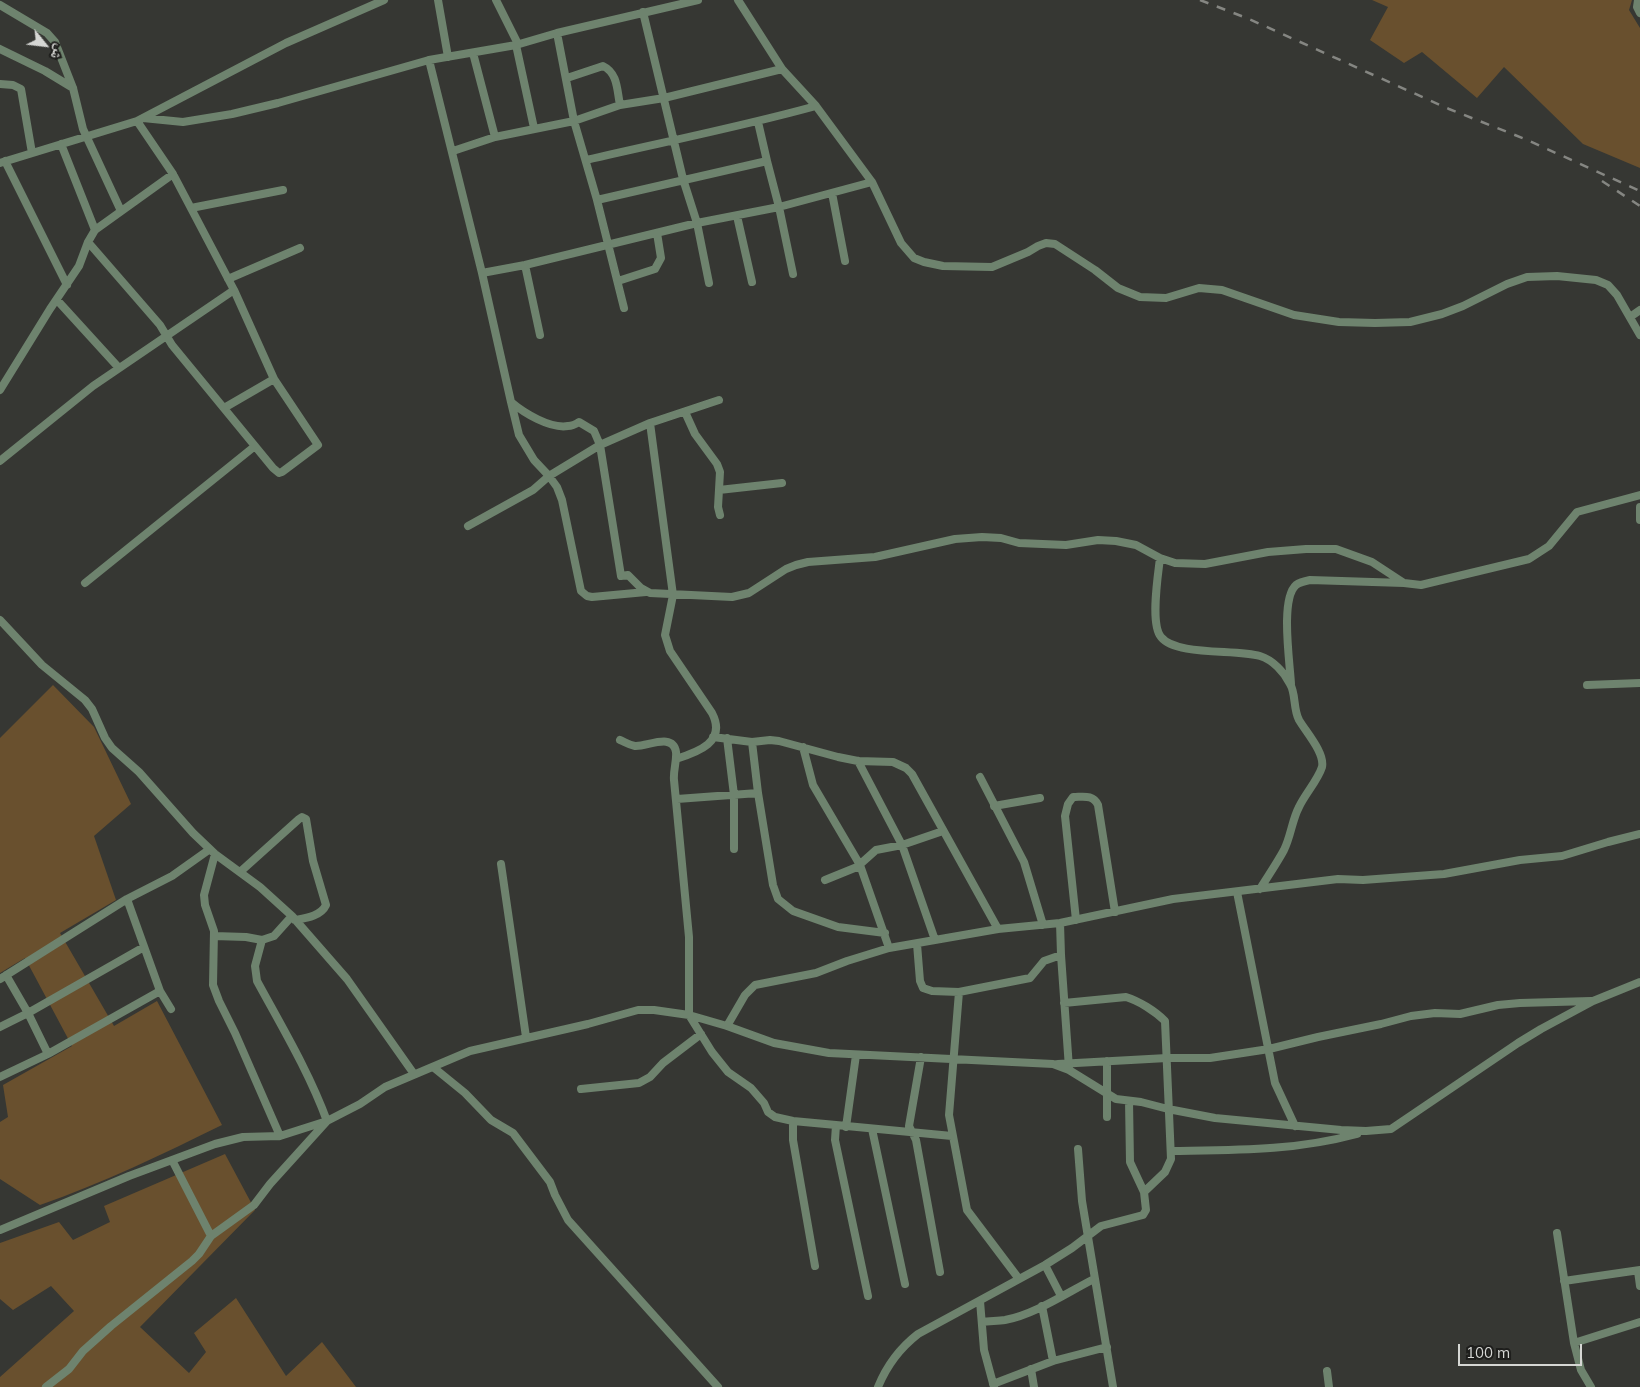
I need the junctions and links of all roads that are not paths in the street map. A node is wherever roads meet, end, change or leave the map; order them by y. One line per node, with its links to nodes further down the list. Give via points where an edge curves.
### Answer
1 (384, 0): 23 (street, via 272,50)
2 (438, 0): 14 (street)
3 (496, 0): 11 (street)
4 (698, 0): 8 (street)
5 (738, 0): 16 (street)
6 (1638, 0): 9 (street)
7 (0, 5): 19 (street, via 53,38)
8 (642, 12): 10 (street); 20 (street)
9 (1640, 13)
10 (557, 33): 11 (street); 17 (street)
11 (517, 45): 13 (street); 26 (street)
12 (0, 48): 19 (street)
13 (473, 53): 14 (street); 28 (street)
14 (448, 57): 15 (street)
15 (429, 60): 23 (street, via 232,114 183,122); 31 (street)
16 (782, 69): 20 (street); 22 (street)
17 (567, 78): 21 (street, via 603,66 608,68 614,75); 24 (street)
18 (0, 84): 32 (street, via 14,86 23,94)
19 (73, 88): 27 (street)
20 (664, 98): 21 (street); 29 (street)
21 (620, 105): 24 (street)
22 (816, 106): 25 (street); 38 (street)
23 (140, 120): 27 (street); 36 (street)
24 (574, 121): 26 (street); 33 (street)
25 (758, 122): 29 (street); 35 (street)
26 (534, 128): 28 (street)
27 (87, 137): 30 (street); 44 (street)
28 (495, 137): 31 (street)
29 (673, 140): 33 (street); 37 (street)
30 (61, 144): 32 (street); 47 (street)
31 (453, 151): 54 (street)
32 (32, 153): 34 (street)
33 (586, 160): 41 (street)
34 (2, 162): 60 (street)
35 (767, 162): 37 (street); 42 (street)
36 (173, 174): 43 (street); 44 (street)
37 (683, 179): 41 (street); 46 (street)
38 (872, 182): 40 (street); 65 (street, via 901,244 914,258 943,266 992,266 1046,243 1055,244 1118,288 1140,297 1166,298 1199,288 1222,290 1294,315 1339,322 1375,323 1410,322 1434,316 1527,277 1557,276 1596,280 1608,285)
39 (283, 190): 43 (street)
40 (832, 193): 42 (street); 52 (street)
41 (597, 200): 50 (street)
42 (779, 207): 45 (street); 55 (street)
43 (191, 208): 56 (street)
44 (121, 211): 47 (street)
45 (736, 216): 46 (street); 58 (street)
46 (697, 223): 48 (street); 59 (street)
47 (95, 230): 49 (street)
48 (658, 233): 50 (street); 57 (street, via 661,258 655,269)
49 (88, 242): 60 (street); 68 (street)
50 (608, 244): 53 (street); 57 (street)
51 (300, 248): 56 (street)
52 (845, 261)
53 (525, 265): 54 (street); 66 (street)
54 (482, 273): 73 (street)
55 (792, 274)
56 (228, 279): 61 (street)
57 (618, 281): 63 (street)
58 (752, 282)
59 (709, 283)
60 (67, 285): 62 (street)
61 (234, 290): 68 (street); 70 (street)
62 (57, 300): 69 (street); 71 (street)
63 (624, 308)
64 (1640, 310): 65 (street)
65 (1630, 317): 67 (street)
66 (540, 335)
67 (1640, 335)
68 (166, 336): 69 (street); 74 (street)
69 (119, 368): 79 (street)
70 (274, 379): 74 (street); 78 (street, via 318,445 279,473)
71 (0, 390)
72 (719, 400): 75 (street)
73 (511, 402): 77 (street, via 544,422 567,426 579,422 588,426); 80 (street, via 519,435 534,460)
74 (224, 408): 78 (street)
75 (685, 412): 76 (street); 82 (street, via 695,434 717,464)
76 (650, 424): 77 (street); 92 (street)
77 (600, 444): 80 (street); 91 (street, via 621,576 628,575)
78 (255, 446): 89 (street)
79 (0, 461)
80 (549, 476): 87 (street, via 533,490); 91 (street, via 562,500 583,594 592,597)
81 (782, 483): 82 (street)
82 (719, 490): 85 (street)
83 (1640, 494): 90 (street, via 1577,512 1549,546 1529,559 1421,585)
84 (1640, 507): 86 (street)
85 (720, 515)
86 (1640, 520)
87 (468, 526)
88 (1160, 558): 90 (street, via 1175,563 1206,564 1268,552 1336,549 1372,562); 92 (street, via 1136,544 1116,541 1098,540 1066,546 1019,543 1001,538 956,539 874,557 796,565 749,593 732,597); 95 (street, via 1155,600 1160,637 1170,644 1190,649 1260,656 1272,662)
89 (85, 582)
90 (1404, 583): 95 (street, via 1310,580 1294,586 1287,611)
91 (646, 592): 92 (street)
92 (673, 595): 97 (street, via 666,642 715,719)
93 (0, 620): 114 (street, via 42,665 85,700 112,748 140,772 193,834)
94 (1640, 683): 96 (street)
95 (1291, 685): 119 (street, via 1298,718 1317,747 1322,766 1298,810 1285,849)
96 (1587, 685)
97 (714, 736): 98 (street); 102 (street, via 703,750)
98 (727, 738): 100 (street); 106 (street)
99 (620, 740): 102 (street, via 634,746 668,742 675,747)
100 (752, 742): 101 (street, via 770,740); 105 (street)
101 (803, 747): 103 (street); 116 (street, via 813,785)
102 (676, 759): 108 (street, via 673,774)
103 (858, 761): 110 (street, via 893,762 906,768); 112 (street)
104 (980, 777): 109 (street)
105 (758, 793): 106 (street); 128 (street, via 772,885 778,899 793,911 838,927)
106 (734, 795): 108 (street); 113 (street)
107 (1040, 798): 109 (street)
108 (676, 799): 144 (street, via 688,937)
109 (994, 806): 126 (street, via 1024,862)
110 (943, 831): 112 (street); 127 (street)
111 (1640, 834): 119 (street, via 1562,856 1444,874 1338,879)
112 (902, 846): 116 (street, via 876,850); 131 (street)
113 (734, 849)
114 (212, 851): 117 (street); 121 (street); 129 (street, via 204,895)
115 (501, 864): 148 (street)
116 (860, 865): 118 (street); 128 (street)
117 (240, 872): 123 (street); 123 (street, via 299,819 306,819 313,861 326,905 316,915)
118 (825, 880)
119 (1260, 889): 120 (street)
120 (1237, 892): 122 (street, via 1173,899); 149 (street)
121 (127, 899): 133 (street); 136 (street)
122 (1114, 912): 124 (street); 124 (street, via 1098,805 1090,796 1073,797 1065,816)
123 (293, 918): 130 (street, via 274,936); 158 (street, via 347,979)
124 (1076, 920): 125 (street)
125 (1060, 923): 126 (street); 135 (street)
126 (1043, 925): 127 (street)
127 (998, 929): 131 (street)
128 (885, 933): 134 (street)
129 (214, 936): 130 (street); 173 (street, via 215,992)
130 (262, 940): 165 (street, via 255,966 256,981 303,1065)
131 (935, 940): 132 (street)
132 (917, 944): 134 (street); 139 (street, via 923,988)
133 (144, 946): 138 (street); 143 (street)
134 (889, 948): 145 (street, via 816,973 754,985)
135 (1061, 955): 139 (street, via 1044,961 1030,978); 141 (street)
136 (3, 977): 143 (street)
137 (1640, 982): 140 (street)
138 (160, 992): 142 (street); 150 (street)
139 (959, 992): 154 (street)
140 (1592, 1001): 149 (street, via 1520,1003 1460,1014 1411,1016); 171 (street, via 1518,1043 1391,1129)
141 (1064, 1003): 153 (street, via 1120,997 1132,999 1165,1021); 157 (street)
142 (171, 1009)
143 (28, 1013): 146 (street); 150 (street)
144 (689, 1015): 145 (street); 147 (street); 148 (street, via 638,1010)
145 (727, 1026): 151 (street, via 782,1045 829,1054)
146 (0, 1027)
147 (701, 1034): 160 (street, via 639,1084); 166 (street, via 728,1072 750,1088 768,1112)
148 (526, 1037): 156 (street, via 470,1051)
149 (1268, 1049): 153 (street, via 1210,1058); 169 (street, via 1275,1083)
150 (48, 1054): 159 (street)
151 (856, 1055): 152 (street); 168 (street)
152 (921, 1057): 154 (street); 172 (street, via 909,1126)
153 (1167, 1058): 155 (street); 163 (street)
154 (954, 1060): 157 (street); 174 (street, via 949,1115)
155 (1107, 1061): 157 (street); 161 (street)
156 (433, 1067): 158 (street); 205 (street, via 466,1092 491,1120 513,1133 546,1176 568,1220)
157 (1069, 1067): 161 (street)
158 (414, 1074): 165 (street)
159 (0, 1077)
160 (581, 1089)
161 (1107, 1094): 162 (street); 164 (street)
162 (1129, 1101): 163 (street); 178 (street, via 1130,1162)
163 (1168, 1109): 169 (street, via 1215,1118); 176 (street)
164 (1107, 1117)
165 (327, 1121): 173 (street); 182 (street, via 254,1205)
166 (792, 1121): 167 (street); 184 (street)
167 (836, 1126): 168 (street); 192 (street, via 835,1140)
168 (846, 1126): 170 (street)
169 (1294, 1126): 171 (street)
170 (872, 1129): 172 (street); 190 (street)
171 (1366, 1131): 176 (street, via 1327,1142 1257,1150)
172 (912, 1133): 174 (street); 186 (street, via 916,1140)
173 (280, 1136): 177 (street, via 228,1140)
174 (952, 1136): 187 (street, via 967,1210)
175 (1078, 1149): 181 (street)
176 (1172, 1151): 178 (street, via 1165,1172)
177 (172, 1160): 179 (street); 182 (street)
178 (1144, 1192): 181 (street, via 1146,1210 1143,1215 1110,1222)
179 (0, 1230)
180 (1557, 1233): 189 (street)
181 (1088, 1235): 183 (street); 188 (street)
182 (211, 1236): 204 (street, via 192,1261 110,1326 69,1369)
183 (1045, 1265): 187 (street); 193 (street)
184 (814, 1266)
185 (1639, 1271): 189 (street); 191 (street)
186 (940, 1272)
187 (1019, 1279): 194 (street)
188 (1094, 1279): 193 (street); 199 (street)
189 (1564, 1281): 198 (street)
190 (905, 1284)
191 (1640, 1286)
192 (868, 1296)
193 (1061, 1296): 195 (street)
194 (980, 1300): 196 (street); 206 (street, via 907,1342 888,1366)
195 (1042, 1306): 196 (street, via 1008,1320); 200 (street)
196 (982, 1322): 203 (street, via 984,1350)
197 (1640, 1322): 198 (street)
198 (1574, 1343): 210 (street, via 1581,1370)
199 (1106, 1347): 200 (street); 208 (street)
200 (1053, 1360): 201 (street)
201 (1031, 1369): 203 (street); 207 (street)
202 (1328, 1371): 209 (street)
203 (994, 1385)
204 (46, 1387)
205 (718, 1387)
206 (878, 1387)
207 (1034, 1387)
208 (1113, 1387)
209 (1329, 1387)
210 (1591, 1387)

